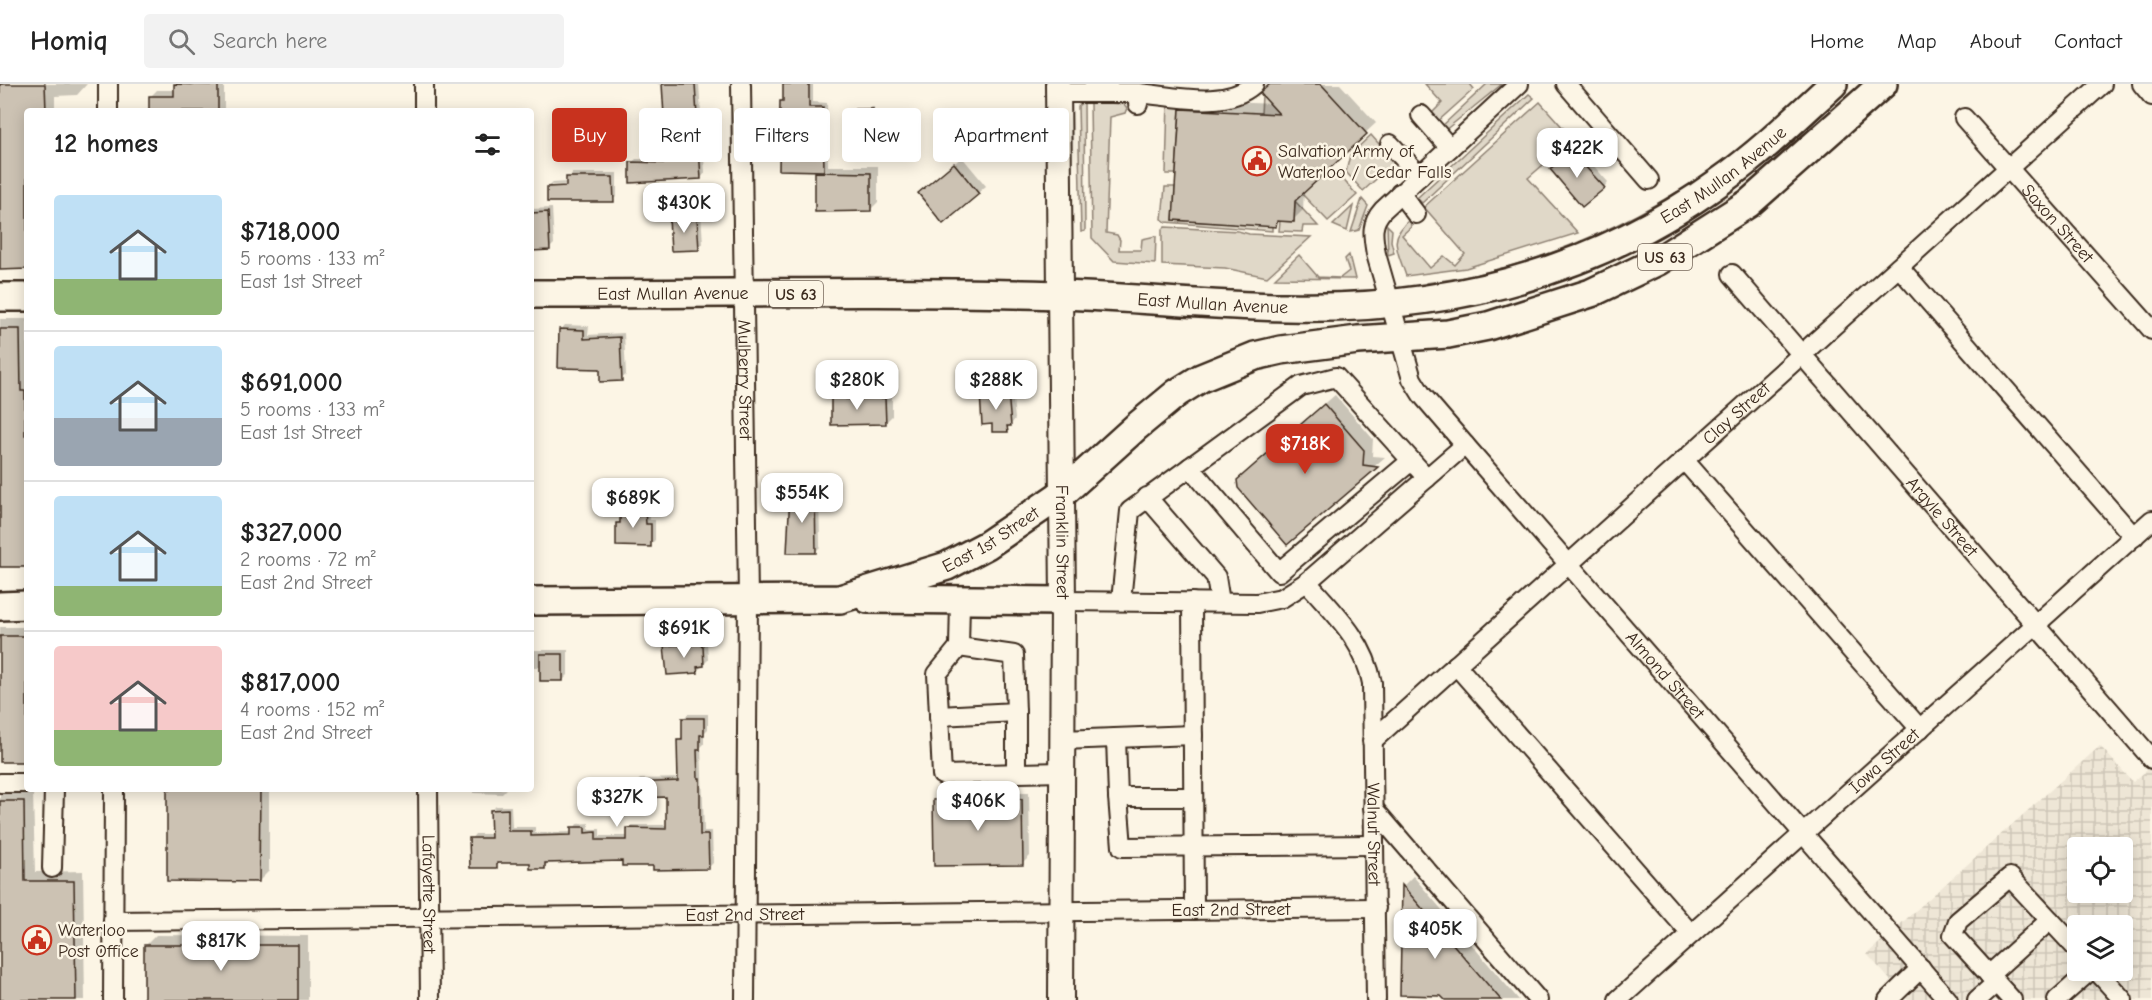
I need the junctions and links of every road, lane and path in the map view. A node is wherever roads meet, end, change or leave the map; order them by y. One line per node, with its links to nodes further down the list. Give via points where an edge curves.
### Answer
1 (108, 84): 14 (street)
2 (424, 84): 15 (street)
3 (741, 84): 28 (street, Mulberry Street)
4 (1254, 84): 12 (street, via 1232,97 1206,98 1139,99)
5 (1519, 84): 19 (street)
6 (1566, 84): 22 (street)
7 (1833, 84): 32 (highway, East Mullan Avenue / US 63, via 1718,183 1626,239 1514,283 1455,296)
8 (1884, 84): 34 (highway, East Mullan Avenue / US 63, via 1749,203 1658,261 1591,293 1526,315 1448,334)
9 (2102, 84): 20 (street, Clay Street)
10 (2142, 84): 13 (street)
11 (1059, 88): 12 (street); 29 (main road, Franklin Street)
12 (1113, 89)
13 (2152, 96)
14 (108, 108)
15 (424, 108)
16 (1421, 115): 19 (street)
17 (1964, 118): 20 (street, Saxon Street)
18 (1390, 144): 21 (street)
19 (1450, 148): 21 (street)
20 (2008, 168): 25 (street, Clay Street); 33 (street, Saxon Street)
21 (1420, 176): 23 (street)
22 (1649, 180)
23 (1400, 194): 24 (street); 32 (street, Almond Street, via 1377,217 1372,229)
24 (1416, 214)
25 (1899, 267): 35 (street, Clay Street); 44 (street)
26 (1732, 274): 35 (street, Argyle Street)
27 (534, 294): 28 (highway, East Mullan Avenue / US 63)
28 (742, 294): 29 (highway, East Mullan Avenue / US 63); 48 (street, Mulberry Street)
29 (1060, 295): 32 (highway, East Mullan Avenue / US 63, via 1288,307); 41 (main road, Franklin Street)
30 (0, 297): 31 (highway)
31 (24, 297)
32 (1389, 303): 34 (street, Almond Street)
33 (2152, 330)
34 (1401, 338): 36 (street, Almond Street, via 1412,379); 41 (highway, East 1st Street / US 63, via 1281,350 1201,378 1136,427)
35 (1801, 354): 37 (street, Clay Street); 58 (street, Argyle Street)
36 (1465, 445): 40 (street); 45 (street, Almond Street)
37 (1684, 460): 45 (street, Clay Street); 63 (street)
38 (1411, 461): 39 (street, via 1336,377 1301,386); 40 (street); 46 (street)
39 (1190, 467): 42 (street); 46 (street, Walnut Street)
40 (1427, 478): 47 (street)
41 (1063, 493): 49 (highway, East 1st Street / US 63, via 987,545 947,566); 51 (main road, Franklin Street)
42 (1147, 497): 53 (street, via 1130,511); 55 (street, via 1216,577)
43 (2152, 520): 44 (street, Iowa Street)
44 (2134, 537): 58 (street, Iowa Street)
45 (1568, 564): 60 (street, Clay Street); 79 (street, Almond Street)
46 (1279, 572): 47 (street, Walnut Street)
47 (1301, 587): 55 (street, via 1272,601); 67 (street, Walnut Street, via 1353,635 1365,654 1372,683)
48 (748, 599): 49 (highway, East 1st Street / US 63); 50 (highway, East 1st Street / US 63); 86 (street, Mulberry Street)
49 (840, 599): 52 (highway)
50 (534, 601)
51 (1064, 601): 52 (highway); 53 (street); 66 (main road, Franklin Street)
52 (960, 602): 59 (street)
53 (1121, 602): 54 (street)
54 (1192, 602): 55 (street); 64 (street)
55 (1220, 603)
56 (24, 605): 57 (highway)
57 (0, 606)
58 (2036, 625): 63 (street, Iowa Street); 68 (street, Argyle Street)
59 (959, 647): 61 (street, via 1014,655); 62 (street, via 937,674)
60 (1456, 665): 67 (street, Clay Street); 90 (street)
61 (1016, 712): 62 (street); 70 (street)
62 (939, 716): 70 (street, via 942,775)
63 (1920, 729): 79 (street, Iowa Street)
64 (1193, 735): 65 (street); 77 (street)
65 (1116, 738): 66 (street); 76 (street)
66 (1062, 740): 69 (main road, Franklin Street)
67 (1372, 741): 78 (street, Walnut Street)
68 (2152, 759)
69 (1062, 772): 70 (street); 85 (main road, Franklin Street)
70 (1016, 773)
71 (0, 783): 72 (street)
72 (24, 783)
73 (54, 792): 82 (street)
74 (114, 792): 89 (street)
75 (428, 792): 87 (street, Lafayette Street)
76 (1118, 797): 77 (street); 81 (street, via 1122,847)
77 (1193, 797): 81 (street)
78 (1373, 808): 80 (street, Walnut Street); 101 (street)
79 (1803, 834): 90 (street, Iowa Street); 92 (street, Almond Street)
80 (1374, 845): 81 (street); 83 (street, Walnut Street)
81 (1193, 848): 84 (street)
82 (52, 868)
83 (1376, 908): 84 (street, East 2nd Street); 100 (street, Walnut Street)
84 (1194, 910): 85 (street, East 2nd Street)
85 (1060, 911): 86 (street, East 2nd Street); 99 (main road, Franklin Street)
86 (745, 914): 87 (street, East 2nd Street); 98 (street, Mulberry Street)
87 (429, 917): 89 (street, East 2nd Street); 97 (street, Lafayette Street)
88 (2050, 920): 91 (street); 93 (street); 93 (street, via 2010,877 1958,921 1953,935)
89 (112, 921): 96 (street)
90 (1691, 934): 102 (street, Iowa Street)
91 (2067, 938)
92 (1921, 968): 103 (street); 104 (street, Almond Street)
93 (1992, 979): 105 (street); 106 (street)
94 (2079, 981): 107 (street)
95 (2106, 981): 108 (street)
96 (113, 1000)
97 (430, 1000)
98 (746, 1000)
99 (1061, 1000)
100 (1376, 1000)
101 (1538, 1000)
102 (1618, 1000)
103 (1888, 1000)
104 (1948, 1000)
105 (1977, 1000)
106 (2012, 1000)
107 (2057, 1000)
108 (2123, 1000)

